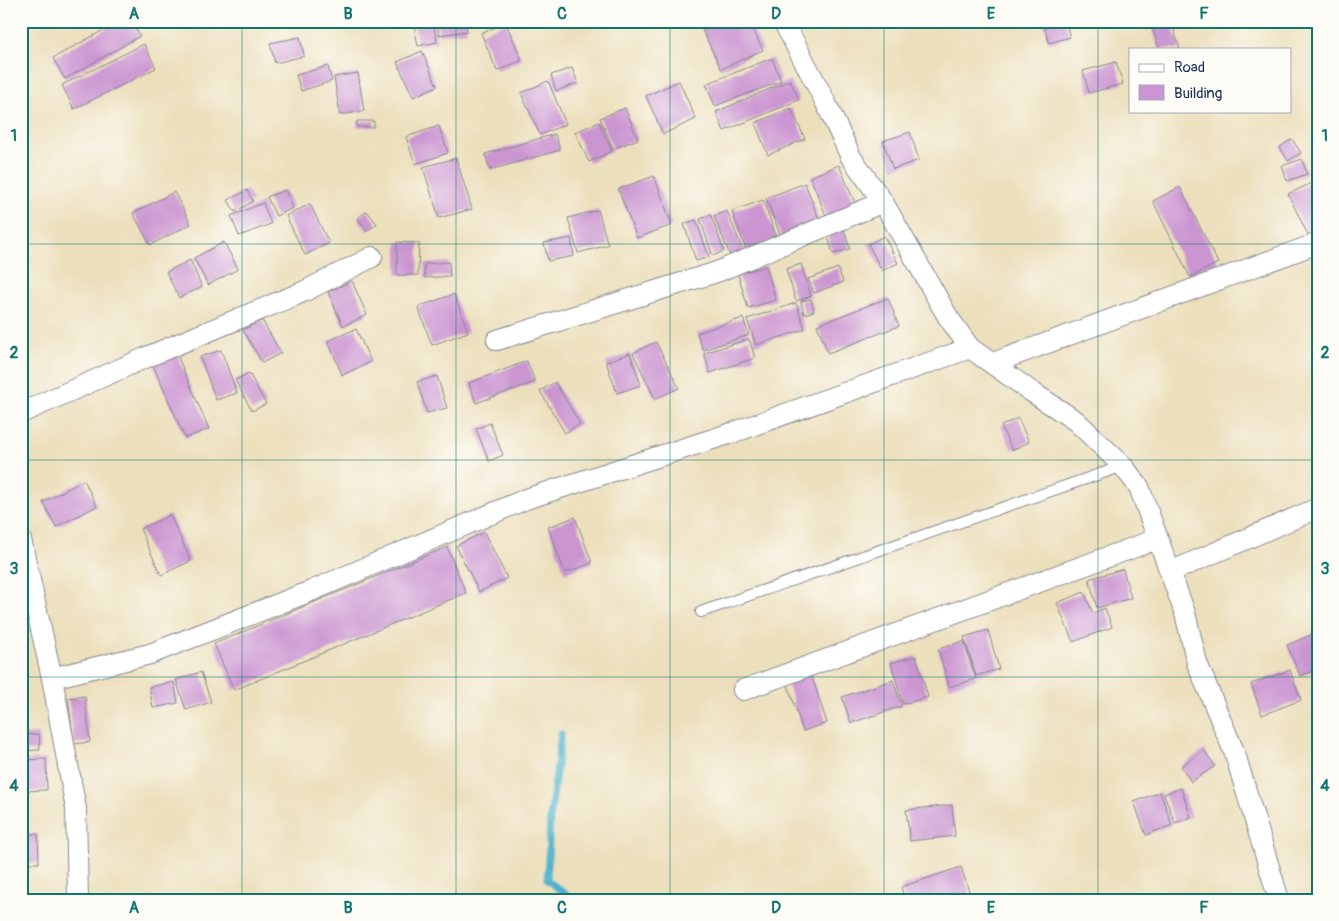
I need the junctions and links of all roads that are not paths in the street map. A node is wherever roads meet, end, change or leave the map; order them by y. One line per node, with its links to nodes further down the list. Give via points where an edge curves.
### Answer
1 (783, 21): 2 (street, via 851,157)
2 (883, 202): 5 (street, via 717,272); 6 (street, via 948,317)
3 (1318, 243): 7 (street)
4 (372, 257): 8 (street, via 306,291)
5 (497, 340)
6 (970, 348): 7 (street); 15 (street, via 735,432 526,499 311,591 150,654)
7 (993, 363): 9 (street, via 1076,421)
8 (21, 412)
9 (1123, 466): 11 (street, via 1139,487); 14 (lane)
10 (1318, 508): 13 (street)
11 (1157, 539): 13 (street); 16 (street)
12 (21, 540): 15 (street)
13 (1170, 572): 18 (street, via 1186,613 1197,663 1235,754)
14 (701, 612)
15 (52, 678): 17 (street, via 76,810)
16 (743, 690)
17 (78, 900)
18 (1279, 900)

